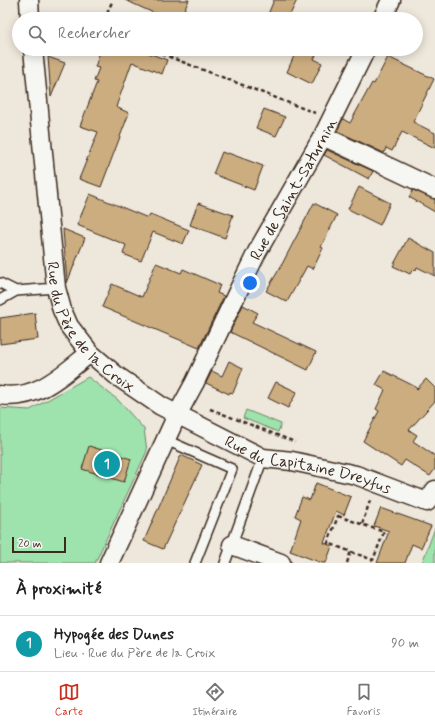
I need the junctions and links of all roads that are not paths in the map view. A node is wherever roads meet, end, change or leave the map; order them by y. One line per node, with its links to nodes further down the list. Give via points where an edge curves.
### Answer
1 (29, 0): 3 (street)
2 (391, 0): 4 (street)
3 (30, 12)
4 (385, 12)
5 (34, 56): 10 (street, Rue du Père de la Croix)
6 (362, 56): 7 (street, Rue de Saint-Saturnin)
7 (323, 136): 8 (street); 15 (street, Rue de Saint-Saturnin, via 257,252)
8 (435, 189)
9 (0, 283): 11 (lane)
10 (56, 288): 11 (lane); 13 (street, Rue du Père de la Croix, via 69,326)
11 (16, 291): 12 (lane)
12 (0, 300)
13 (90, 353): 14 (street, via 57,380 34,392 24,395); 15 (street, Rue du Père de la Croix, via 117,376)
14 (0, 395)
15 (177, 415): 16 (street); 17 (street, Rue du Capitaine Dreyfus)
16 (166, 440): 20 (street); 21 (lane, via 232,470)
17 (263, 458): 18 (street, Rue du Capitaine Dreyfus, via 292,461 356,475 427,502); 19 (lane)
18 (435, 490)
19 (232, 545): 22 (lane); 23 (street)
20 (109, 563)
21 (195, 563)
22 (225, 563)
23 (281, 563)

